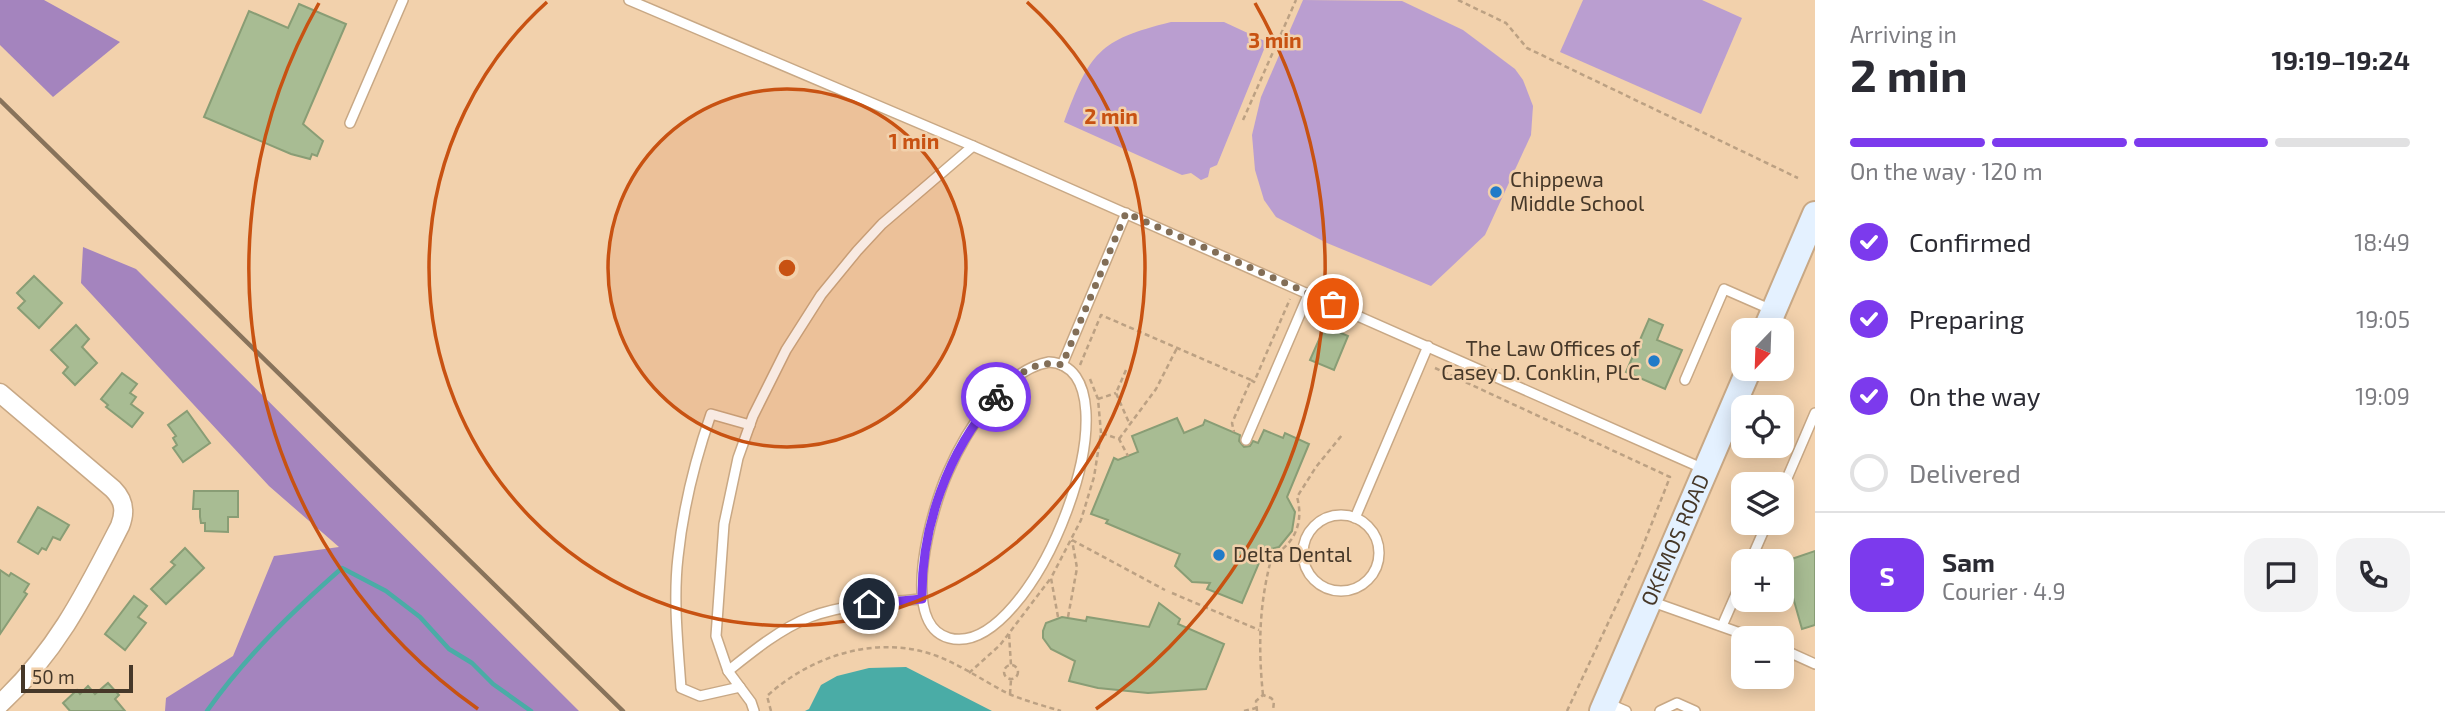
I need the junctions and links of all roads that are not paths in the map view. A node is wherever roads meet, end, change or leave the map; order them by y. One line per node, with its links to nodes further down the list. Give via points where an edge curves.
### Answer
1 (403, 0): 3 (lane)
2 (629, 0): 4 (lane)
3 (350, 122)
4 (973, 146): 5 (lane); 16 (lane, via 883,224 821,295 786,350)
5 (1126, 213): 7 (lane); 11 (lane)
6 (1812, 229): 9 (main road)
7 (1309, 293): 10 (lane); 17 (lane)
8 (1765, 318): 12 (lane, via 1724,289)
9 (1770, 318)
10 (1428, 346): 18 (lane); 20 (lane)
11 (1062, 365): 21 (lane, via 1049,362 1026,370 1002,390 975,424 948,472 934,513 925,549); 21 (lane, via 1081,388 1087,420 1084,453 1065,517 1036,574 1009,610 989,629 968,639 939,634 928,620)
12 (1685, 380)
13 (1743, 382): 18 (main road, OKEMOS ROAD)
14 (0, 393): 30 (street, via 113,489 124,511 71,619 44,658)
15 (1815, 413): 19 (lane)
16 (750, 425): 28 (lane, via 724,524 716,636); 29 (lane, via 711,414 696,457 678,558 681,688 699,696)
17 (1246, 440)
18 (1706, 469): 22 (main road, OKEMOS ROAD)
19 (1790, 472)
20 (1355, 518): 20 (lane, via 1324,519 1306,538 1305,565 1322,586 1357,587 1376,567 1377,540 1367,525)
21 (922, 599): 28 (lane, via 843,608 809,618)
22 (1650, 601): 24 (lane); 31 (main road, OKEMOS ROAD)
23 (1731, 605): 24 (lane)
24 (1722, 626): 25 (lane)
25 (1731, 629)
26 (1794, 654): 27 (lane)
27 (1815, 664)
28 (728, 671): 29 (lane)
29 (740, 687): 32 (lane)
30 (0, 704)
31 (1611, 708)
32 (754, 711)
33 (1660, 711): 34 (lane, via 1677,703)
34 (1695, 711)

